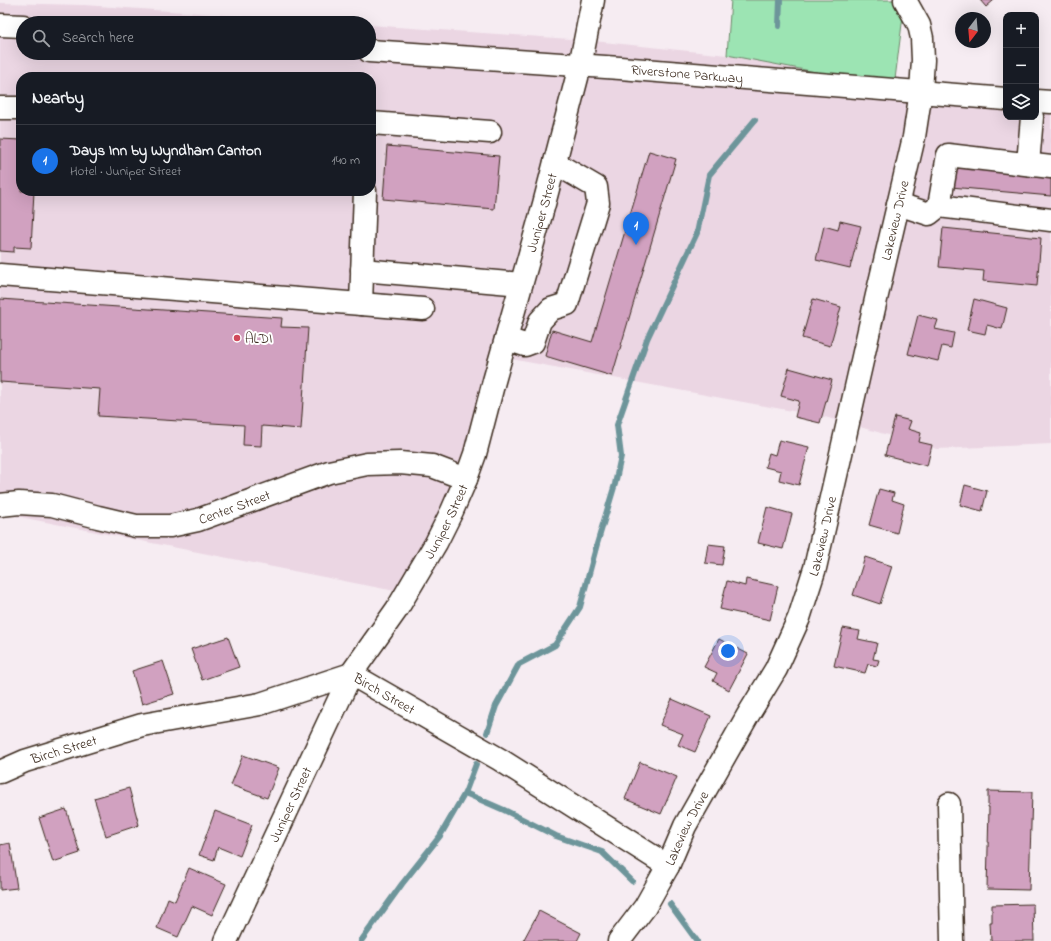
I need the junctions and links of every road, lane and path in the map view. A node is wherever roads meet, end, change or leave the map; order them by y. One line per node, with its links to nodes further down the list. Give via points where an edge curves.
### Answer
1 (593, 0): 6 (street, Juniper Street)
2 (905, 0): 7 (street, Lakeview Drive, via 919,25 922,38)
3 (0, 25): 4 (street)
4 (16, 26)
5 (376, 51): 6 (street, Riverstone Parkway)
6 (580, 66): 7 (street, Riverstone Parkway); 16 (street, Juniper Street)
7 (921, 91): 8 (street, Riverstone Parkway); 20 (street, Lakeview Drive, via 914,137)
8 (1003, 98)
9 (1039, 101): 10 (street)
10 (1051, 102)
11 (0, 108): 12 (street)
12 (16, 108)
13 (1032, 120): 17 (street)
14 (376, 123): 15 (street)
15 (490, 132)
16 (555, 163): 25 (street, Juniper Street); 28 (street, via 596,186 598,203 567,304 551,310 540,321 533,342 526,345)
17 (1028, 164): 18 (street); 21 (street, via 948,156)
18 (1051, 167)
19 (365, 196): 23 (street)
20 (898, 204): 21 (street, via 930,214); 34 (street, Lakeview Drive, via 815,568 799,618 776,669 685,826)
21 (939, 206): 22 (street)
22 (1051, 220)
23 (362, 270): 25 (street); 26 (street)
24 (0, 275): 26 (street)
25 (521, 284): 28 (street, Juniper Street)
26 (361, 304): 27 (street)
27 (423, 309)
28 (506, 339): 29 (street, Juniper Street, via 475,454)
29 (466, 478): 30 (street, Center Street, via 432,466 400,463 367,464 329,472 198,520 170,526 136,526 52,505); 31 (street, Juniper Street, via 436,543 397,609)
30 (0, 505)
31 (351, 674): 32 (street, Birch Street, via 260,704 142,725 25,761); 34 (street, Birch Street, via 498,759); 35 (street, Juniper Street)
32 (0, 772)
33 (949, 804): 37 (street)
34 (668, 866): 36 (street, Lakeview Drive, via 644,907)
35 (226, 941)
36 (619, 941)
37 (952, 941)

